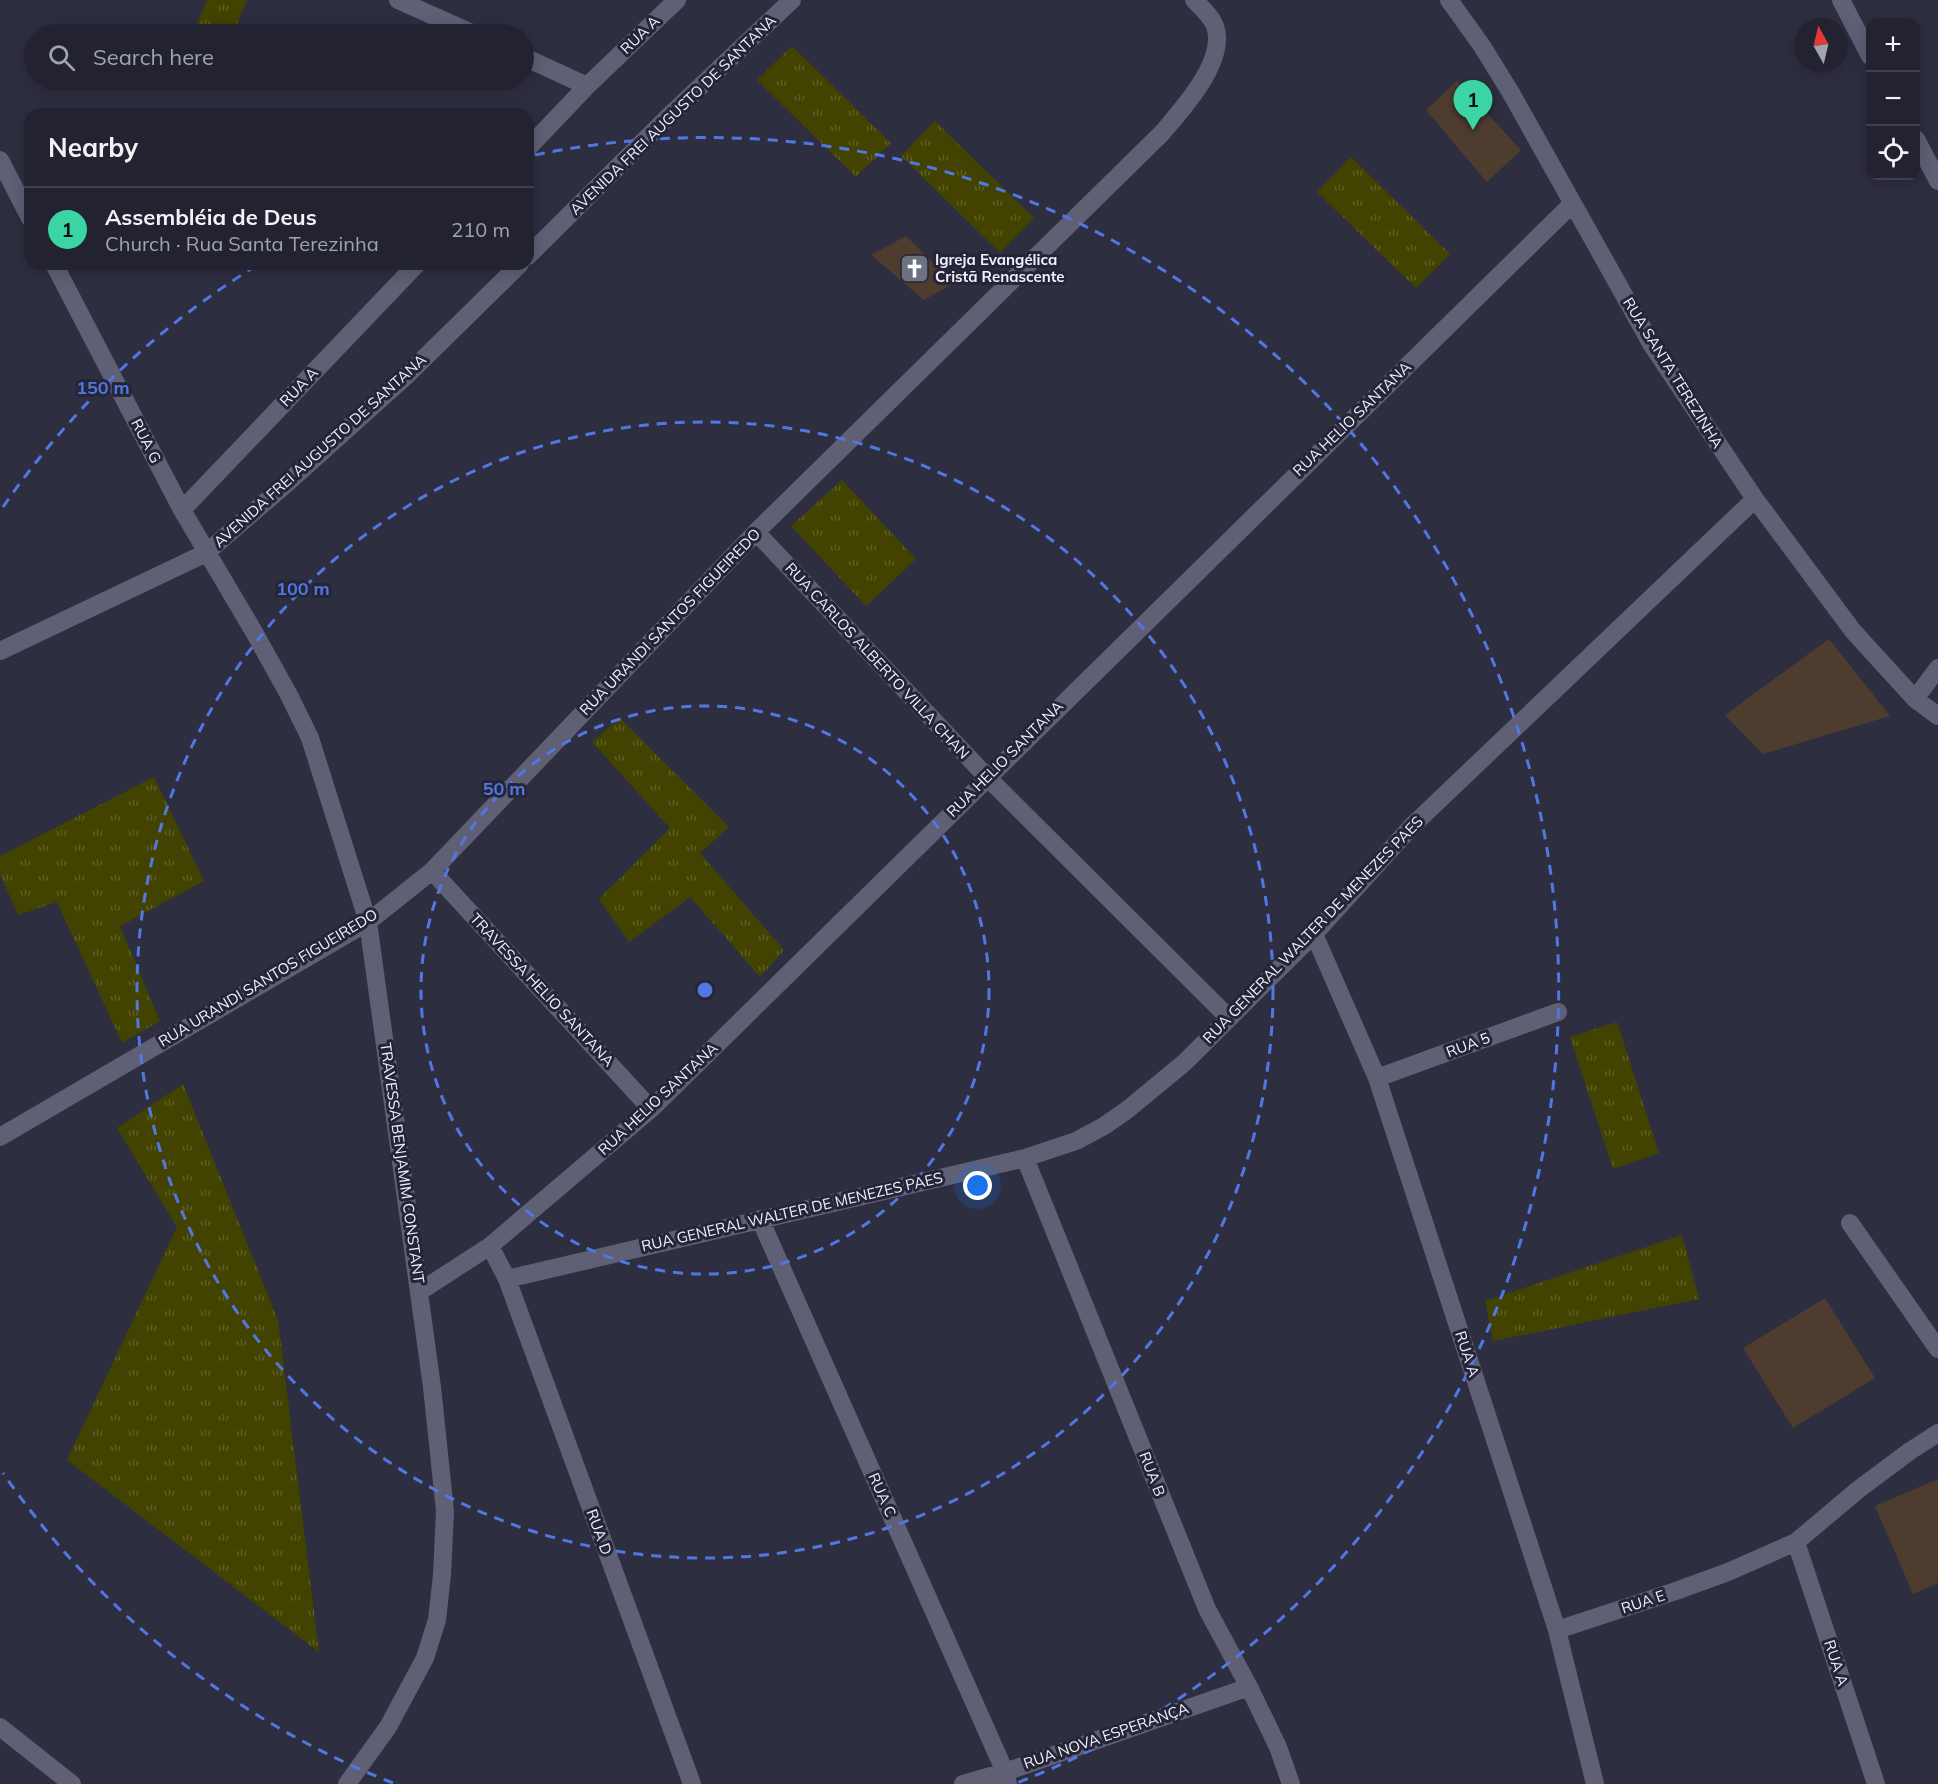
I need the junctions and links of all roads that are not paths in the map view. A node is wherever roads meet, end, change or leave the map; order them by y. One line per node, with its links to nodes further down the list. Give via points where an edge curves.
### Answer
1 (398, 0): 7 (street)
2 (677, 0): 10 (street, RUA A)
3 (792, 0): 17 (street, AVENIDA FREI AUGUSTO DE SANTANA)
4 (1194, 0): 23 (street, RUA URANDI SANTOS FIGUEIREDO, via 1215,28 1216,51 1214,61 1180,112)
5 (1449, 0): 15 (street, RUA SANTA TEREZINHA, via 1505,83)
6 (1841, 0): 8 (street)
7 (452, 24)
8 (1866, 48)
9 (534, 62): 10 (street)
10 (587, 86): 11 (street, RUA A)
11 (534, 142)
12 (1920, 147): 14 (street)
13 (0, 160): 16 (street)
14 (1938, 181)
15 (1572, 204): 21 (street, RUA SANTA TEREZINHA, via 1652,345); 29 (street, RUA HELIO SANTANA)
16 (24, 206)
17 (534, 250)
18 (57, 270): 22 (street, RUA G)
19 (411, 270): 22 (street, RUA A)
20 (514, 270): 24 (street, AVENIDA FREI AUGUSTO DE SANTANA, via 406,376)
21 (1755, 499): 27 (street, RUA SANTA TEREZINHA, via 1853,631); 32 (street, RUA GENERAL WALTER DE MENEZES PAES, via 1412,826)
22 (182, 510): 24 (street, RUA G)
23 (756, 532): 29 (street, RUA CARLOS ALBERTO VILLA CHAN); 30 (street, RUA URANDI SANTOS FIGUEIREDO)
24 (206, 553): 25 (street, AVENIDA FREI AUGUSTO DE SANTANA); 31 (street, TRAVESSA BENJAMIM CONSTANT, via 254,632 310,738)
25 (0, 651)
26 (1938, 668): 27 (street)
27 (1915, 699): 28 (street, RUA SANTA TEREZINHA)
28 (1938, 716)
29 (987, 777): 34 (street, RUA CARLOS ALBERTO VILLA CHAN); 36 (street, RUA HELIO SANTANA)
30 (432, 871): 31 (street, RUA URANDI SANTOS FIGUEIREDO); 36 (street, TRAVESSA HELIO SANTANA)
31 (368, 922): 37 (street, RUA URANDI SANTOS FIGUEIREDO); 43 (street, TRAVESSA BENJAMIM CONSTANT)
32 (1314, 934): 34 (street, RUA GENERAL WALTER DE MENEZES PAES); 35 (street, RUA A)
33 (1558, 1012): 35 (street, RUA 5)
34 (1229, 1018): 38 (street, RUA GENERAL WALTER DE MENEZES PAES, via 1184,1063 1119,1115 1076,1141)
35 (1377, 1078): 47 (street, RUA A)
36 (651, 1108): 41 (street, RUA HELIO SANTANA)
37 (0, 1137)
38 (1025, 1158): 39 (street, RUA GENERAL WALTER DE MENEZES PAES); 48 (street, RUA B, via 1202,1598)
39 (760, 1219): 42 (street, RUA GENERAL WALTER DE MENEZES PAES); 50 (street, RUA C)
40 (1850, 1223): 44 (street)
41 (490, 1246): 42 (street); 43 (street, RUA HELIO SANTANA)
42 (507, 1279): 53 (street, RUA D)
43 (420, 1292): 52 (street, TRAVESSA BENJAMIM CONSTANT, via 445,1511 437,1620 425,1658 388,1727)
44 (1938, 1349)
45 (1938, 1433): 46 (street)
46 (1796, 1542): 47 (street, RUA E, via 1728,1572); 57 (street, RUA A)
47 (1557, 1630): 56 (street, RUA A)
48 (1249, 1687): 50 (street, RUA NOVA ESPERANÇA); 55 (street, RUA B, via 1278,1747)
49 (0, 1727): 51 (street)
50 (1006, 1778): 54 (street, RUA NOVA ESPERANÇA)
51 (72, 1784)
52 (347, 1784)
53 (692, 1784)
54 (963, 1784)
55 (1290, 1784)
56 (1595, 1784)
57 (1876, 1784)

